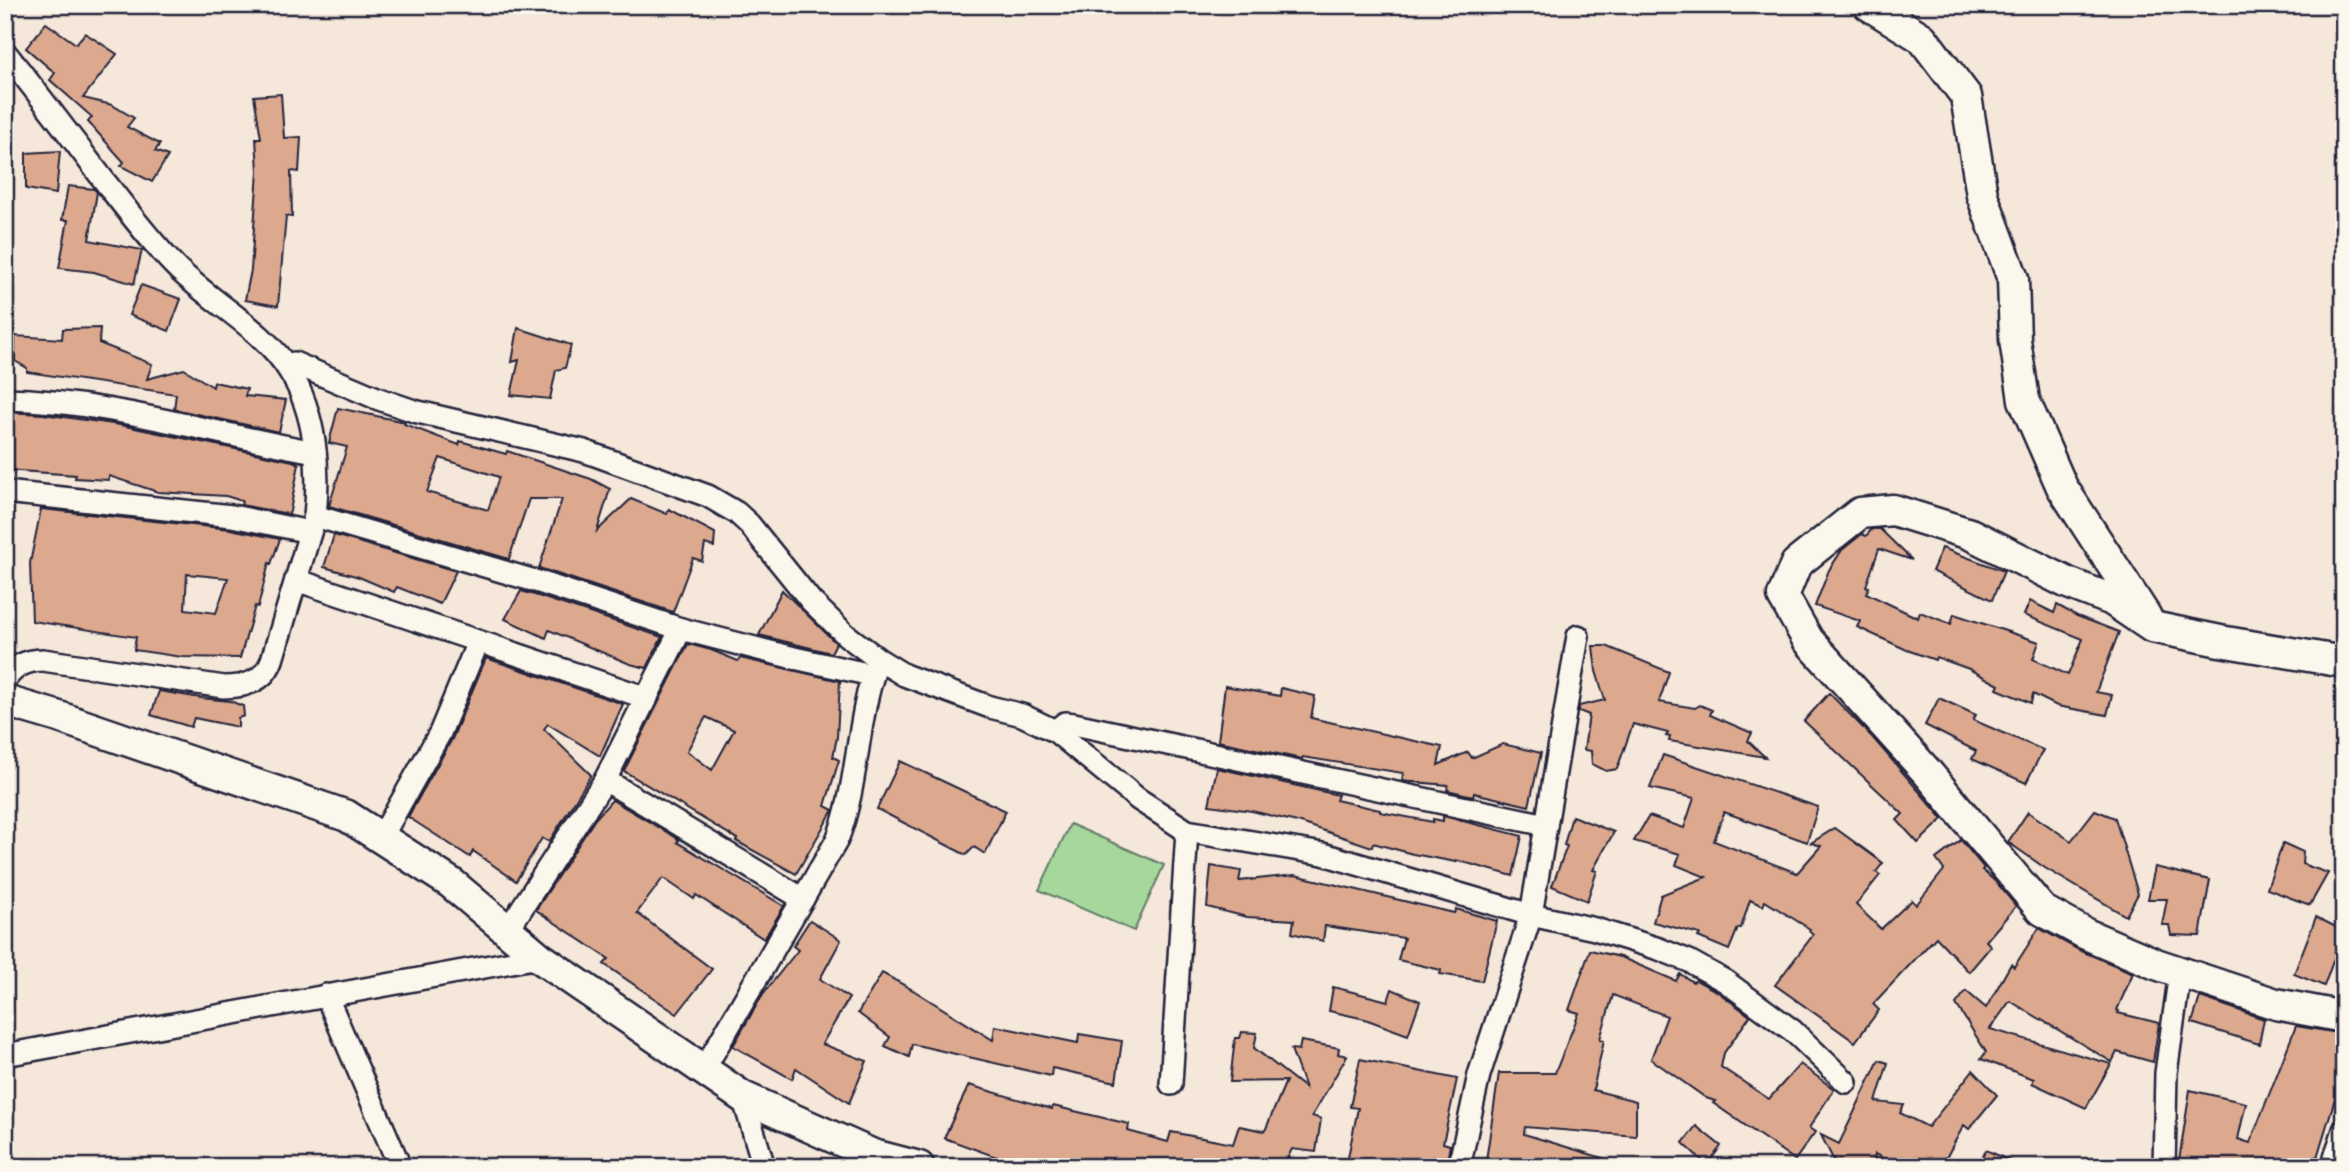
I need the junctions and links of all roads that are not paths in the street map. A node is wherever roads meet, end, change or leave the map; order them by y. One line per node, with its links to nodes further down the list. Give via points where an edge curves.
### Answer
1 (1869, 5): 9 (street, via 1922,38 1966,96 1982,195 2013,279 2015,340 2024,400 2062,487)
2 (5, 52): 3 (street, via 159,249 194,285 262,338)
3 (286, 365): 5 (street, via 302,397); 14 (street, via 297,364 414,411 584,451 723,503 750,524 811,601)
4 (5, 399): 5 (street, via 145,415)
5 (316, 452): 7 (street)
6 (5, 492): 7 (street)
7 (312, 524): 8 (street); 10 (street, via 541,583)
8 (296, 580): 12 (street); 15 (street, via 269,668 247,685 216,686 43,660 21,665)
9 (2152, 627): 13 (street); 27 (street, via 2112,600 1970,534 1893,510 1860,513 1796,564 1783,596 1808,640 2042,910 2086,934)
10 (681, 629): 14 (street, via 794,658); 16 (street)
11 (1578, 636): 20 (street)
12 (478, 642): 16 (street); 22 (street, via 440,733)
13 (2344, 662)
14 (875, 667): 18 (street, via 1022,715); 23 (street, via 843,825)
15 (5, 680)
16 (647, 698): 19 (street)
17 (5, 701): 22 (street, via 347,816)
18 (1055, 731): 20 (street, via 1065,723 1074,724); 21 (street, via 1138,799)
19 (605, 780): 23 (street); 25 (street)
20 (1546, 825): 24 (street)
21 (1187, 831): 24 (street, via 1323,854); 33 (street)
22 (381, 838): 25 (street, via 451,883)
23 (803, 899): 31 (street)
24 (1531, 915): 32 (street, via 1595,929 1689,961 1725,981 1793,1031); 40 (street, via 1479,1075)
25 (507, 931): 26 (street)
26 (539, 957): 28 (street); 31 (street)
27 (2180, 972): 29 (street, via 2276,1004); 41 (street, via 2166,1073)
28 (326, 995): 30 (street); 37 (street)
29 (2344, 1017)
30 (5, 1055)
31 (703, 1072): 34 (street)
32 (1846, 1082)
33 (1171, 1084)
34 (743, 1097): 36 (street); 38 (street)
35 (2344, 1130): 42 (street)
36 (875, 1161): 39 (street)
37 (400, 1167)
38 (764, 1167)
39 (919, 1167)
40 (1459, 1167)
41 (2164, 1167)
42 (2332, 1167)

